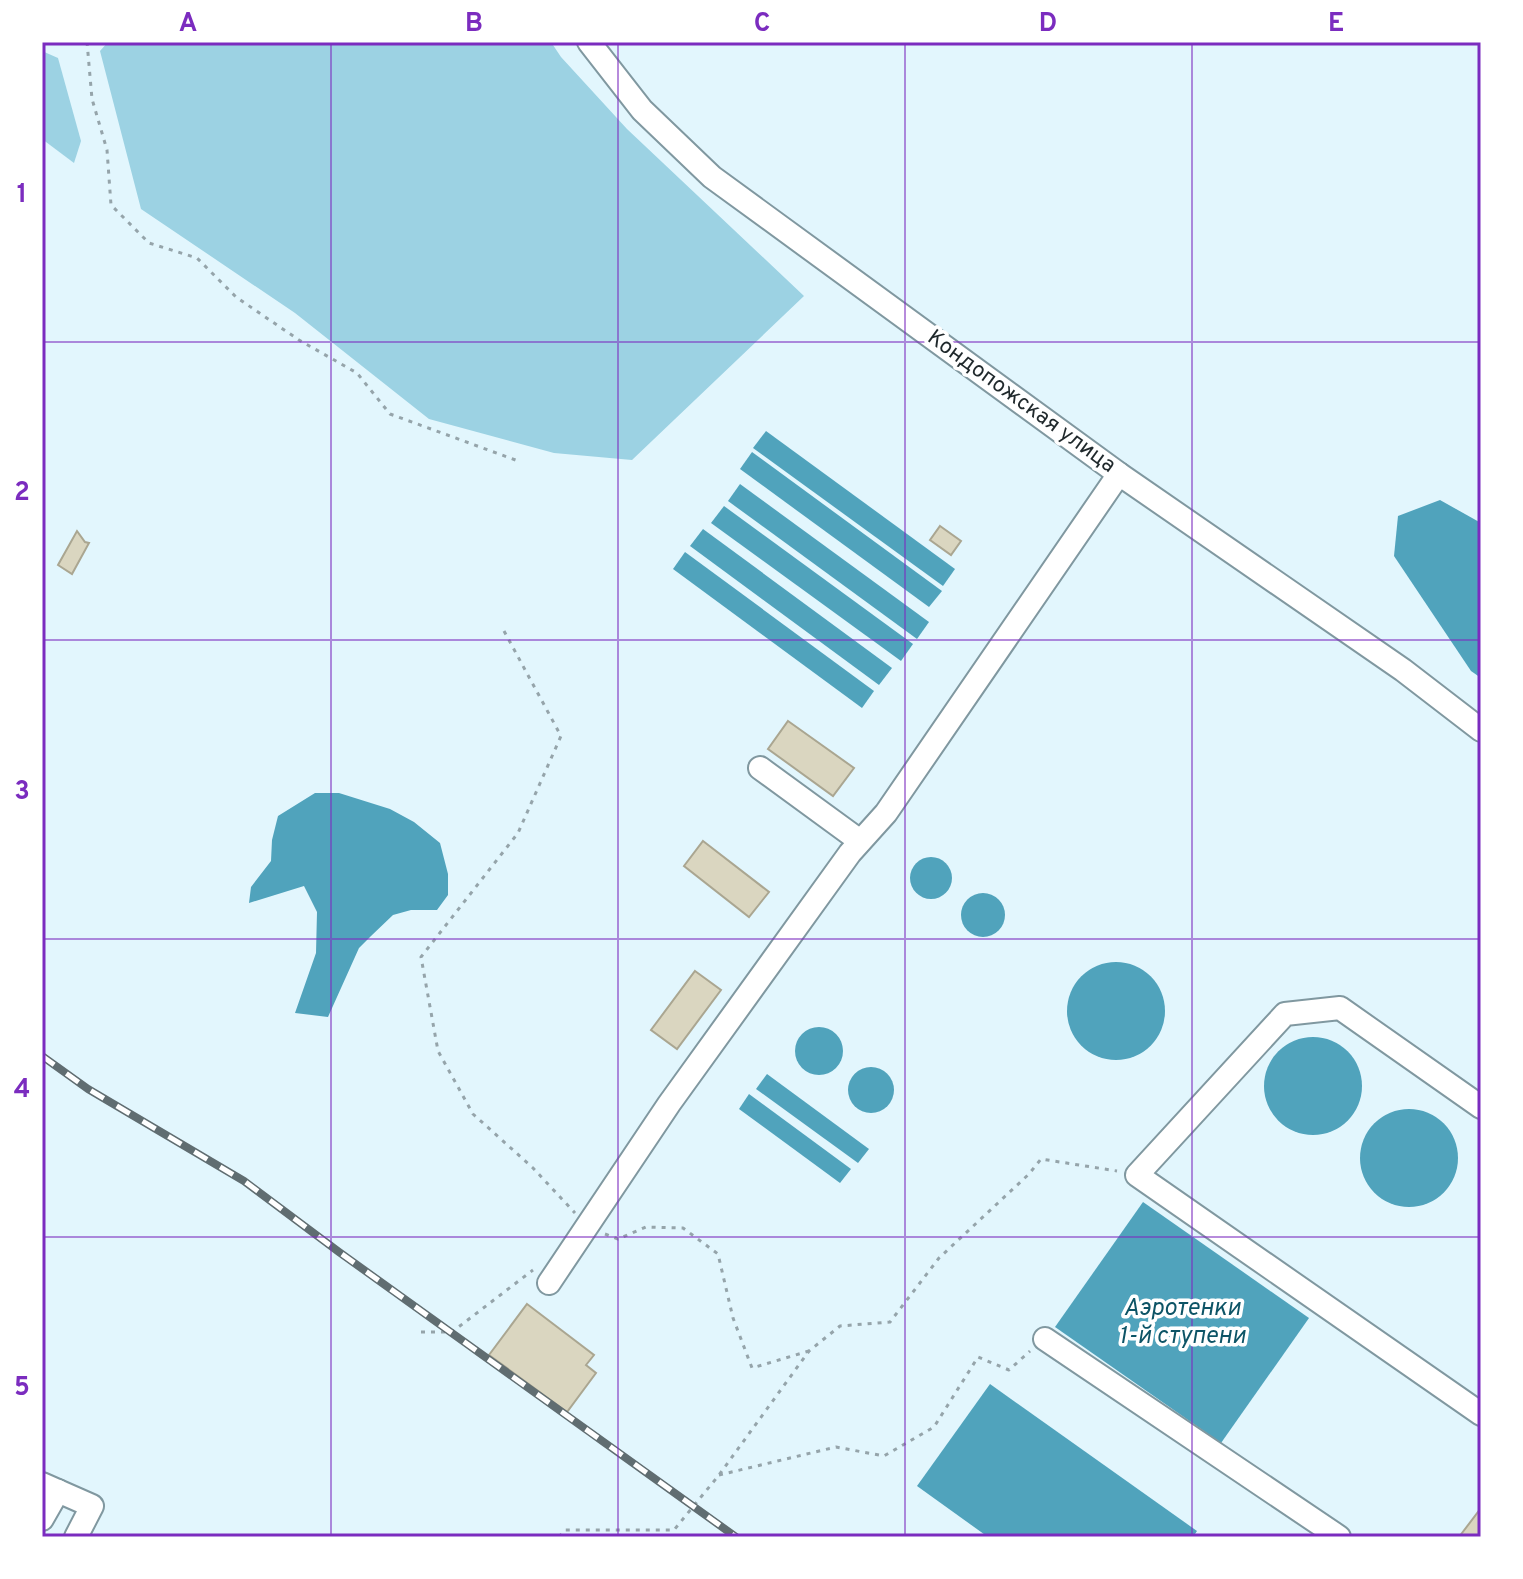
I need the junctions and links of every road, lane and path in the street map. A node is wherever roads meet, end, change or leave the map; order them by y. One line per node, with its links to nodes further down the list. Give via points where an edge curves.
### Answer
1 (87, 42): 3 (path, via 92,99 107,150 111,205 149,243 197,258 236,297 357,373 390,414)
2 (589, 42): 4 (street, Кондопожская улица, via 642,110 712,177)
3 (521, 462)
4 (1119, 474): 6 (street, Кондопожская улица); 8 (street, via 886,813)
5 (504, 631): 11 (path, via 561,736 518,833 421,957 438,1051 473,1114)
6 (1481, 730)
7 (760, 768): 8 (street)
8 (860, 841): 11 (street, via 669,1104)
9 (1481, 1107): 10 (street, via 1340,1008 1285,1014)
10 (1137, 1175): 15 (path, via 1041,1159 939,1258 890,1322 840,1326); 16 (street)
11 (588, 1227): 12 (street); 15 (path, via 618,1239 646,1227 683,1228 718,1254 752,1368)
12 (544, 1274): 13 (path, via 452,1332)
13 (421, 1332)
14 (1045, 1339): 17 (path, via 1009,1370 978,1357 934,1427 884,1456 836,1447); 22 (street)
15 (809, 1351): 17 (path)
16 (1481, 1414)
17 (719, 1475): 21 (path, via 674,1530 565,1530)
18 (50, 1488): 19 (street); 20 (street, via 92,1506)
19 (42, 1519)
20 (76, 1537)
21 (559, 1537)
22 (1339, 1537)

